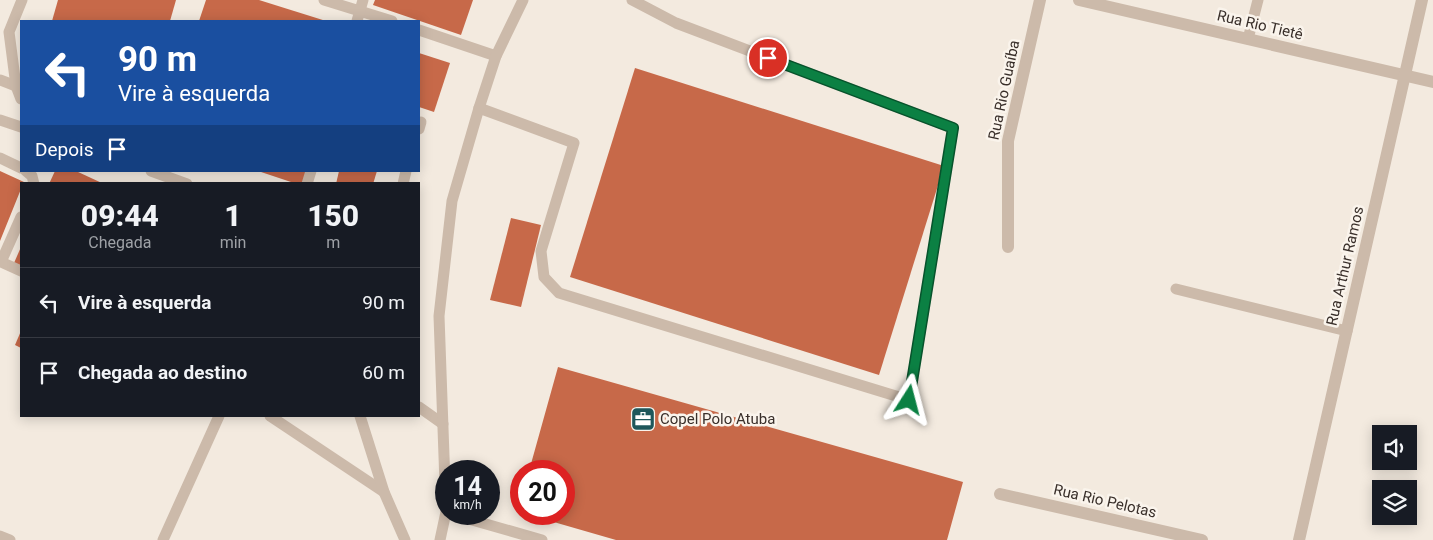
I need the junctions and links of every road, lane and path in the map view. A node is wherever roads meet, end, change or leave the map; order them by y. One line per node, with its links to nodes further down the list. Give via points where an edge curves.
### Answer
1 (22, 0): 17 (lane, via 10,32)
2 (324, 0): 9 (lane)
3 (523, 0): 13 (lane)
4 (632, 0): 19 (lane, via 676,23 953,128 909,400 559,293 544,276 540,251 574,143)
5 (1040, 0): 27 (street, Rua Rio Guaíba, via 1008,141)
6 (1079, 0): 12 (street, Rua Rio Tietê)
7 (1258, 0): 12 (lane)
8 (1422, 0): 14 (street, Rua Arthur Ramos)
9 (360, 11): 10 (lane)
10 (389, 20)
11 (420, 30): 13 (lane)
12 (1248, 39): 14 (street, Rua Rio Tietê)
13 (496, 56): 19 (lane)
14 (1405, 76): 16 (street, Rua Rio Tietê); 30 (street, Rua Arthur Ramos)
15 (0, 80): 17 (lane)
16 (1433, 82)
17 (16, 86): 18 (lane)
18 (20, 96)
19 (479, 108): 35 (lane, via 452,201 439,316)
20 (0, 120): 21 (lane)
21 (20, 127)
22 (0, 158): 23 (lane)
23 (20, 168)
24 (154, 172): 25 (lane)
25 (181, 182)
26 (20, 219): 28 (lane, via 1,262)
27 (1008, 247)
28 (20, 271)
29 (1176, 289): 30 (lane)
30 (1347, 331): 48 (street, Rua Arthur Ramos)
31 (420, 408): 35 (lane)
32 (219, 417): 43 (lane)
33 (272, 417): 37 (lane)
34 (360, 417): 37 (lane)
35 (443, 424): 36 (lane)
36 (444, 460)
37 (384, 492): 44 (lane)
38 (1000, 494): 47 (street, Rua Rio Pelotas)
39 (443, 525): 45 (lane)
40 (489, 525): 46 (lane)
41 (0, 536): 42 (lane)
42 (10, 540)
43 (163, 540)
44 (405, 540)
45 (440, 540)
46 (542, 540)
47 (1202, 540)
48 (1299, 540)

